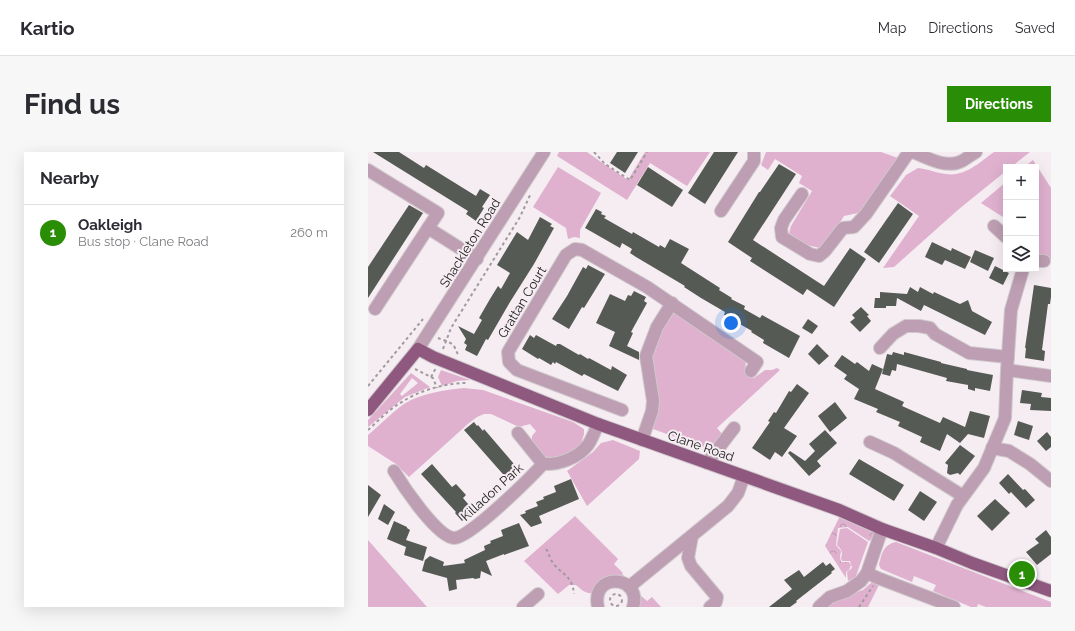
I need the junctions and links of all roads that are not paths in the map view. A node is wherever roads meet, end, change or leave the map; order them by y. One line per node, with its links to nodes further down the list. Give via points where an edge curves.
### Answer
1 (544, 152): 12 (street, Shackleton Road)
2 (754, 152): 8 (street, via 754,161)
3 (909, 152): 7 (street, via 866,214 854,226 843,228 818,256 782,237 781,228 784,220)
4 (913, 152): 5 (street, via 952,164)
5 (976, 152)
6 (368, 170): 10 (street, via 438,213)
7 (802, 194)
8 (721, 212)
9 (994, 226): 11 (street)
10 (428, 228): 12 (street); 15 (street)
11 (1004, 236)
12 (477, 259): 17 (street, Shackleton Road)
13 (1022, 272): 18 (street, via 1011,310)
14 (672, 303): 19 (street, Grattan Court); 23 (street, Grattan Court, via 582,250 575,249 566,255 508,352 509,362 517,370); 27 (street, via 657,327 646,356 653,401)
15 (375, 309)
16 (880, 348): 18 (street, via 893,334 906,326 919,326 930,328 935,334 969,353)
17 (418, 349): 22 (main road); 24 (main road, Clane Road)
18 (1008, 357): 20 (street)
19 (754, 366)
20 (1007, 370): 21 (street); 29 (street, via 1005,418)
21 (1051, 376)
22 (368, 410)
23 (622, 410)
24 (598, 424): 27 (main road, Clane Road); 31 (street, Killadon Park, via 588,444 576,455 557,464)
25 (734, 428): 30 (street)
26 (518, 434): 31 (street, Killadon Park)
27 (642, 440): 30 (main road, Clane Road)
28 (870, 442): 35 (street, via 894,453)
29 (992, 448): 34 (street, via 1009,451); 35 (street, via 984,468)
30 (707, 463): 33 (main road, Clane Road)
31 (543, 464): 32 (street, Killadon Park, via 480,524 456,538 446,536 438,529)
32 (394, 471)
33 (744, 476): 36 (main road, Clane Road, via 839,510); 37 (street, via 738,493 728,506)
34 (1051, 481)
35 (963, 496): 38 (street, via 956,505)
36 (882, 529): 38 (main road, Clane Road); 39 (street)
37 (692, 536): 40 (street); 46 (street, via 690,566 717,598)
38 (936, 548): 41 (main road, Clane Road)
39 (867, 573): 47 (street, via 847,591 830,597); 48 (street)
40 (629, 587): 44 (street, via 620,581 604,585 598,595); 45 (street, via 634,595)
41 (1051, 591)
42 (538, 594): 43 (street)
43 (523, 607)
44 (598, 607)
45 (633, 607)
46 (710, 607)
47 (819, 607)
48 (954, 607)

